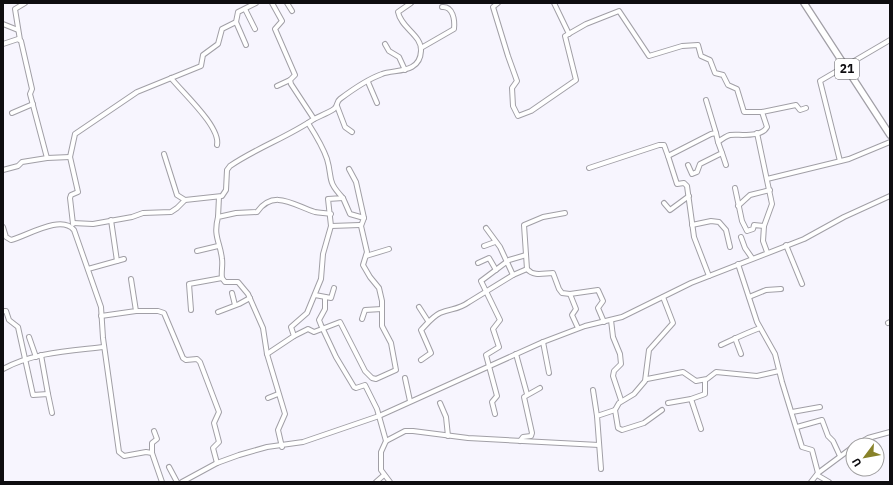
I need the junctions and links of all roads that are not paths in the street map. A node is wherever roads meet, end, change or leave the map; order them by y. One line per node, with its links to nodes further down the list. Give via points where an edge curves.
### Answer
1 (25, 3): 14 (street, via 15,9)
2 (256, 3): 10 (street)
3 (272, 3): 26 (street, via 282,21 275,29 295,75)
4 (287, 3): 11 (street)
5 (411, 3): 22 (street, via 399,10 399,14 406,28 417,38)
6 (498, 3): 16 (street, via 493,7 517,81 512,88 513,106 518,116 531,111 576,80 564,39)
7 (554, 3): 16 (street)
8 (804, 3): 23 (highway, 21)
9 (442, 7): 22 (street, via 450,9 454,29)
10 (245, 9): 12 (street, via 237,13); 15 (street)
11 (292, 11)
12 (236, 22): 21 (street); 25 (street, via 222,28 218,44 203,55 201,66)
13 (3, 24): 14 (street)
14 (18, 30): 17 (street)
15 (255, 30)
16 (569, 34): 34 (street, via 586,24 619,12 649,56 682,46 698,45 701,56 710,60 715,74 723,74 728,85 737,89 744,112)
17 (20, 40): 19 (street); 31 (street)
18 (890, 40): 23 (street)
19 (3, 44)
20 (385, 44): 24 (street, via 399,57)
21 (246, 45)
22 (421, 48): 24 (street, via 420,57)
23 (846, 68): 41 (highway, 21); 50 (street, via 820,82)
24 (405, 70): 27 (street, via 382,74)
25 (171, 78): 44 (street, via 204,115 218,138); 48 (street, via 137,92 78,132 74,136)
26 (290, 80): 28 (street); 36 (street)
27 (368, 82): 30 (street); 32 (street, via 338,100)
28 (277, 86)
29 (706, 100): 39 (street)
30 (377, 103)
31 (33, 104): 35 (street); 49 (street)
32 (337, 106): 36 (street); 38 (street, via 345,127)
33 (806, 108): 34 (street, via 800,110 796,105)
34 (762, 112): 40 (street, via 767,129)
35 (12, 113)
36 (314, 119): 37 (street)
37 (308, 123): 61 (street, via 230,166 225,194); 62 (street, via 327,158 333,188)
38 (352, 132)
39 (716, 133): 42 (street); 47 (street, via 707,135)
40 (757, 133): 42 (street, via 728,136); 56 (street)
41 (890, 135)
42 (718, 142): 45 (street)
43 (890, 142): 50 (street)
44 (217, 145)
45 (722, 153): 51 (street, via 700,164 694,174); 52 (street)
46 (164, 154): 63 (street, via 177,195)
47 (668, 156): 53 (street, via 664,145 659,145); 59 (street, via 677,183 685,184)
48 (70, 157): 49 (street); 71 (street, via 78,192 70,198)
49 (47, 158): 55 (street, via 22,162 18,166)
50 (840, 161): 56 (street)
51 (688, 165)
52 (726, 165)
53 (589, 168)
54 (349, 169): 69 (street, via 357,187)
55 (3, 170)
56 (768, 179): 58 (street)
57 (735, 188): 65 (street)
58 (770, 190): 65 (street, via 750,195); 75 (street, via 772,204)
59 (689, 196): 64 (street, via 670,210); 73 (street)
60 (890, 196): 80 (street, via 804,239)
61 (220, 197): 63 (street); 68 (street)
62 (343, 198): 67 (street, via 328,199); 69 (street, via 350,214)
63 (185, 200): 70 (street, via 171,212 143,213)
64 (664, 203)
65 (738, 206): 75 (street, via 747,230 753,229 754,225)
66 (565, 213): 87 (street, via 543,216 524,226)
67 (331, 214): 68 (street, via 315,212 285,200 267,203 257,212 236,213); 74 (street)
68 (218, 218): 81 (street)
69 (364, 218): 72 (street)
70 (111, 220): 71 (street); 91 (street)
71 (72, 225): 76 (street, via 57,224 11,240 6,237); 95 (street)
72 (360, 225): 74 (street); 88 (street)
73 (692, 225): 83 (street, via 719,222 728,233); 99 (street)
74 (331, 226): 108 (street, via 323,254 321,279)
75 (764, 226): 86 (street, via 763,241)
76 (3, 228)
77 (486, 228): 79 (street)
78 (741, 237): 89 (street, via 744,248)
79 (495, 242): 82 (street); 93 (street)
80 (786, 245): 86 (street); 102 (street)
81 (218, 246): 85 (street); 100 (street, via 222,259)
82 (484, 246)
83 (730, 247)
84 (389, 249): 88 (street)
85 (196, 251)
86 (767, 252): 89 (street)
87 (526, 255): 93 (street); 96 (street)
88 (366, 256): 115 (street, via 363,265 379,288)
89 (752, 258): 94 (street)
90 (124, 259): 91 (street)
91 (117, 261): 95 (street)
92 (478, 262): 97 (street, via 489,258)
93 (507, 262): 97 (street); 98 (street)
94 (738, 264): 99 (street); 111 (street)
95 (88, 269): 120 (street)
96 (527, 269): 98 (street); 107 (street, via 537,274 553,273 560,292)
97 (496, 270): 105 (street, via 480,281)
98 (513, 274): 105 (street)
99 (709, 276): 110 (street)
100 (222, 278): 112 (street, via 225,282 238,282); 116 (street, via 189,284)
101 (131, 279): 118 (street)
102 (802, 284)
103 (334, 288): 109 (street, via 332,297)
104 (781, 289): 111 (street, via 766,290)
105 (485, 291): 123 (street, via 464,307 439,314); 141 (street, via 500,320 493,329 499,347 486,354)
106 (232, 292): 113 (street)
107 (570, 294): 124 (street, via 598,290 603,301 598,308); 126 (street, via 576,309 572,315)
108 (315, 295): 109 (street); 128 (street, via 307,313 292,327)
109 (325, 297): 125 (street, via 325,309 320,320)
110 (663, 297): 122 (street); 146 (street, via 673,323 649,350)
111 (749, 297): 127 (street)
112 (250, 298): 113 (street); 134 (street, via 263,328)
113 (235, 305): 119 (street)
114 (419, 307): 123 (street)
115 (382, 309): 121 (street, via 365,310); 125 (street, via 382,326 392,343 396,369 376,379 365,371 346,336 342,323 336,322)
116 (191, 310)
117 (3, 311): 139 (street, via 6,311 9,320 17,325)
118 (136, 311): 120 (street); 180 (street, via 164,313 183,358 197,359 200,362 219,412 214,423 219,442 213,448)
119 (218, 312)
120 (101, 316): 133 (street)
121 (362, 319)
122 (611, 320): 124 (street); 155 (street, via 613,337 621,356 621,364 614,370 613,376)
123 (428, 321): 140 (street, via 421,330 431,353)
124 (604, 322): 126 (street)
125 (322, 328): 128 (street); 165 (street, via 354,387 367,386)
126 (578, 328): 131 (street)
127 (760, 328): 130 (street); 144 (street, via 775,354)
128 (294, 336): 134 (street)
129 (29, 337): 138 (street)
130 (736, 338): 132 (street); 136 (street)
131 (543, 342): 135 (street); 143 (street)
132 (721, 345)
133 (104, 346): 137 (street); 178 (street, via 119,452 124,456 146,452)
134 (266, 354): 151 (street)
135 (516, 354): 141 (street); 152 (street)
136 (741, 354)
137 (41, 355): 138 (street); 150 (street)
138 (36, 357): 139 (street)
139 (25, 360): 142 (street); 150 (street, via 34,395)
140 (421, 360)
141 (489, 366): 156 (street); 164 (street, via 497,396 492,402)
142 (3, 369)
143 (548, 372)
144 (779, 372): 147 (street, via 757,376 716,372); 162 (street)
145 (405, 378): 156 (street)
146 (647, 379): 147 (street, via 683,372 694,380); 155 (street, via 634,394)
147 (705, 380): 154 (street, via 706,393)
148 (540, 388): 152 (street)
149 (593, 390): 166 (street)
150 (48, 394): 163 (street)
151 (278, 394): 153 (street); 176 (street, via 285,414 278,430)
152 (527, 394): 174 (street, via 524,399 532,433)
153 (268, 398)
154 (691, 399): 158 (street); 168 (street)
155 (621, 400): 160 (street)
156 (410, 401): 165 (street)
157 (440, 403): 171 (street, via 446,417)
158 (668, 403)
159 (820, 407): 162 (street)
160 (615, 410): 161 (street, via 618,428 622,430 644,423); 166 (street)
161 (662, 410)
162 (792, 412): 167 (street)
163 (52, 413)
164 (495, 414)
165 (378, 416): 173 (street); 176 (street, via 303,442)
166 (597, 416): 175 (street)
167 (797, 427): 179 (street, via 822,420); 183 (street, via 803,448 812,450)
168 (701, 429)
169 (154, 431): 178 (street, via 157,439 152,442)
170 (890, 432): 172 (street)
171 (448, 436): 173 (street, via 408,431); 174 (street)
172 (872, 437)
173 (386, 441): 184 (street, via 380,452 381,470)
174 (520, 441): 175 (street)
175 (599, 445): 182 (street)
176 (282, 446): 180 (street, via 261,449)
177 (845, 453): 179 (street)
178 (152, 454): 185 (street)
179 (840, 456): 183 (street)
180 (217, 463): 187 (street)
181 (170, 467): 186 (street)
182 (601, 469)
183 (817, 474): 190 (street); 191 (street)
184 (385, 476): 188 (street); 189 (street)
185 (162, 482)
186 (177, 482)
187 (184, 482)
188 (376, 482)
189 (390, 482)
190 (811, 482)
191 (829, 482)

